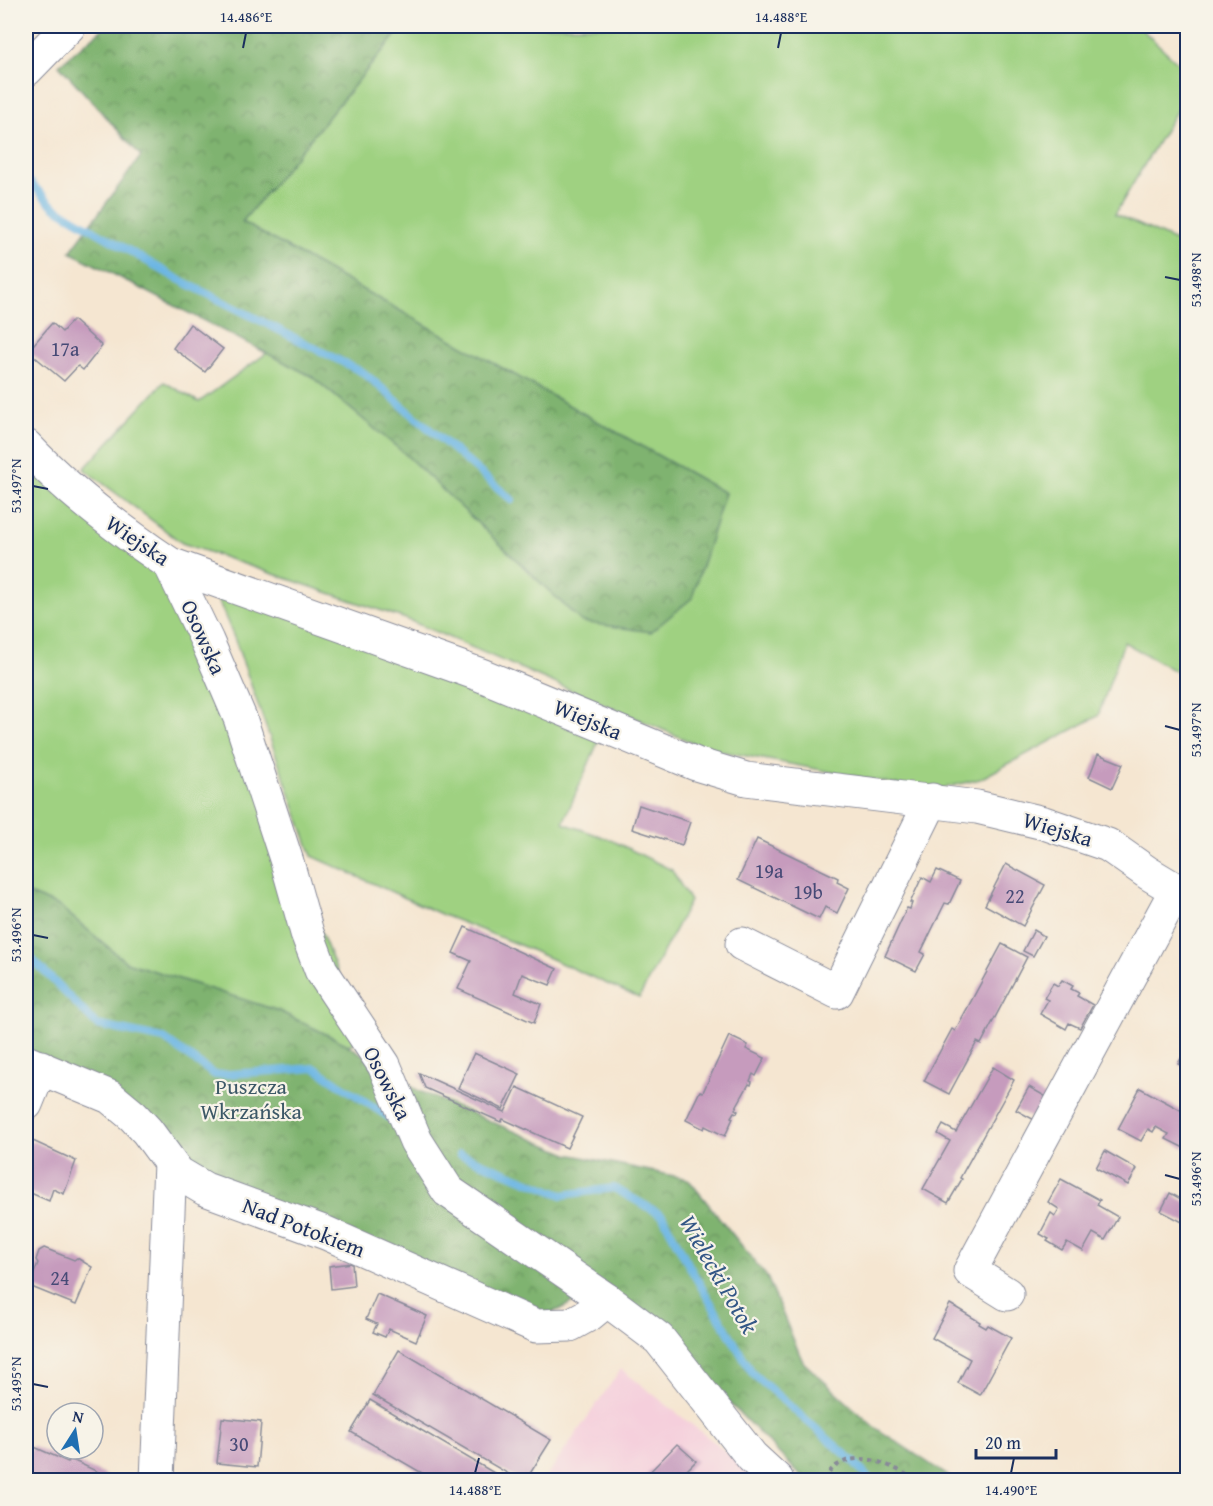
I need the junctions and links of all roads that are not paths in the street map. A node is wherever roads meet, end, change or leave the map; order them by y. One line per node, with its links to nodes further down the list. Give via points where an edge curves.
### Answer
1 (69, 26): 2 (street)
2 (26, 70)
3 (26, 446): 4 (street, Wiejska, via 89,506)
4 (170, 564): 5 (street, Wiejska, via 481,675 696,764 746,779); 12 (street, Osowska, via 240,718 321,970 384,1065 416,1142 448,1191)
5 (932, 800): 6 (street, Wiejska, via 1044,823 1108,845); 7 (street, via 837,992)
6 (1182, 893): 11 (street, via 970,1271)
7 (742, 944)
8 (33, 1065): 9 (street); 10 (street, Nad Potokiem, via 110,1097 147,1131)
9 (26, 1104)
10 (170, 1163): 12 (street, Nad Potokiem, via 178,1173 205,1189 326,1233 536,1326 570,1326); 13 (street)
11 (1007, 1294)
12 (607, 1300): 14 (street, Osowska, via 659,1340 752,1457)
13 (157, 1480)
14 (777, 1480)

